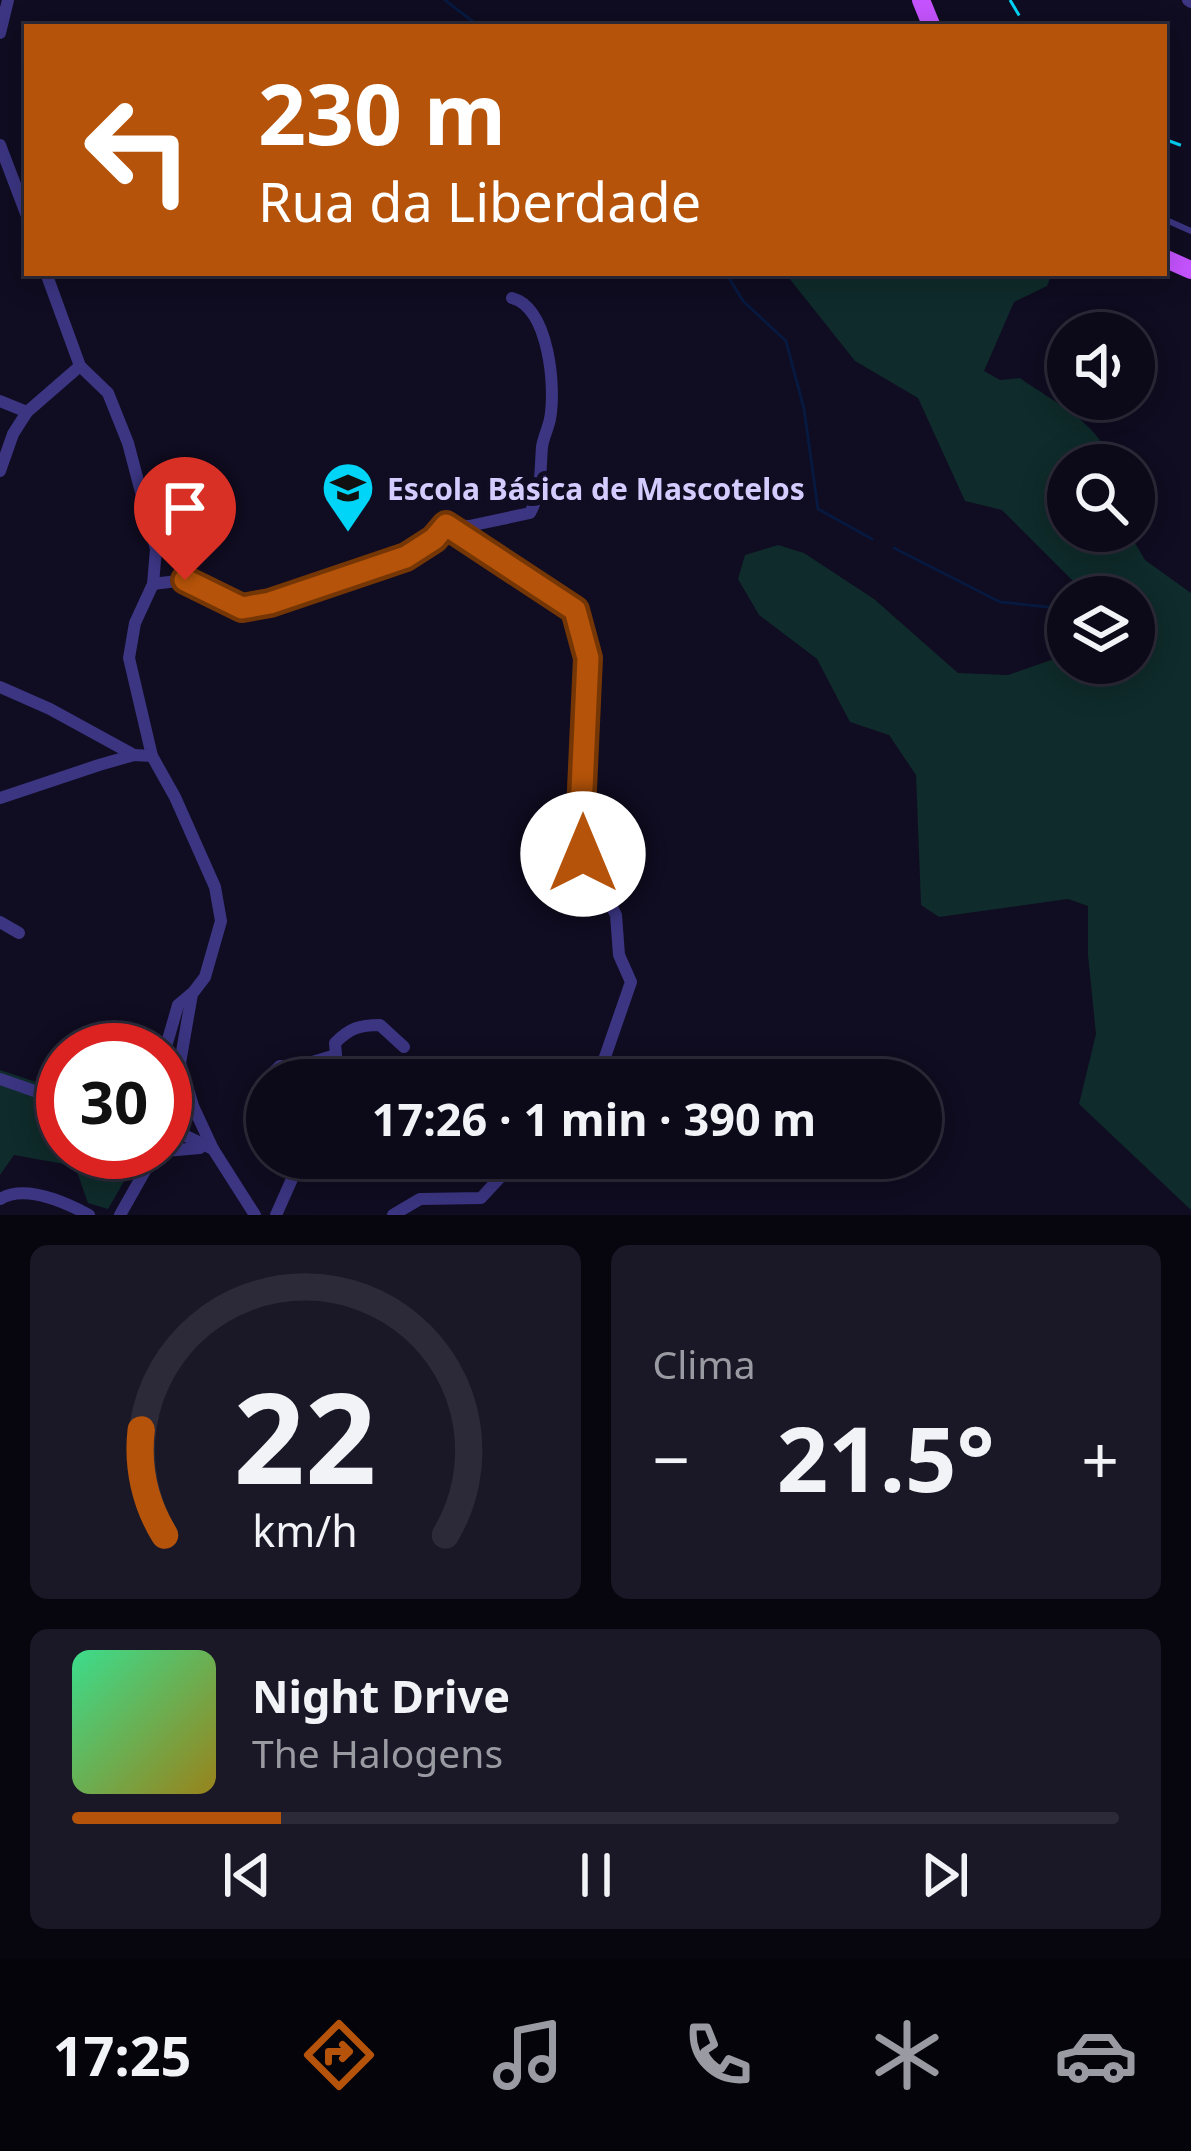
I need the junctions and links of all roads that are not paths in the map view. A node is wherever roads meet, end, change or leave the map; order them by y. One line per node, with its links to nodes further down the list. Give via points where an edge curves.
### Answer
1 (8, 0): 2 (street)
2 (0, 33)
3 (1, 149): 4 (street)
4 (24, 208)
5 (47, 276): 7 (street)
6 (512, 298): 11 (street, via 537,319 550,380 537,500 530,513)
7 (80, 366): 9 (street); 12 (street, via 108,393 128,443 155,549)
8 (0, 401): 9 (street)
9 (27, 412): 10 (street)
10 (0, 471)
11 (446, 525): 12 (street, via 406,557 270,603 242,608 185,580); 23 (street, via 575,610 588,658 583,854 616,915 619,955 632,982)
12 (153, 584): 15 (street, via 129,658)
13 (0, 687): 14 (street)
14 (134, 755): 15 (street); 16 (street)
15 (152, 756): 19 (street, via 215,887 221,922)
16 (0, 798)
17 (0, 922): 18 (street)
18 (19, 933)
19 (192, 994): 20 (street); 28 (street, via 180,1063)
20 (173, 1023)
21 (404, 1048): 22 (street, via 380,1024 361,1025)
22 (322, 1059)
23 (604, 1059)
24 (0, 1079): 25 (street)
25 (36, 1092)
26 (192, 1139): 28 (street)
27 (192, 1148): 28 (street)
28 (213, 1149): 35 (street)
29 (140, 1179): 34 (street)
30 (292, 1179): 36 (street)
31 (499, 1179): 37 (street, via 481,1198 420,1199)
32 (0, 1199): 33 (street, via 26,1194)
33 (89, 1215)
34 (120, 1215)
35 (255, 1215)
36 (276, 1215)
37 (393, 1215)

